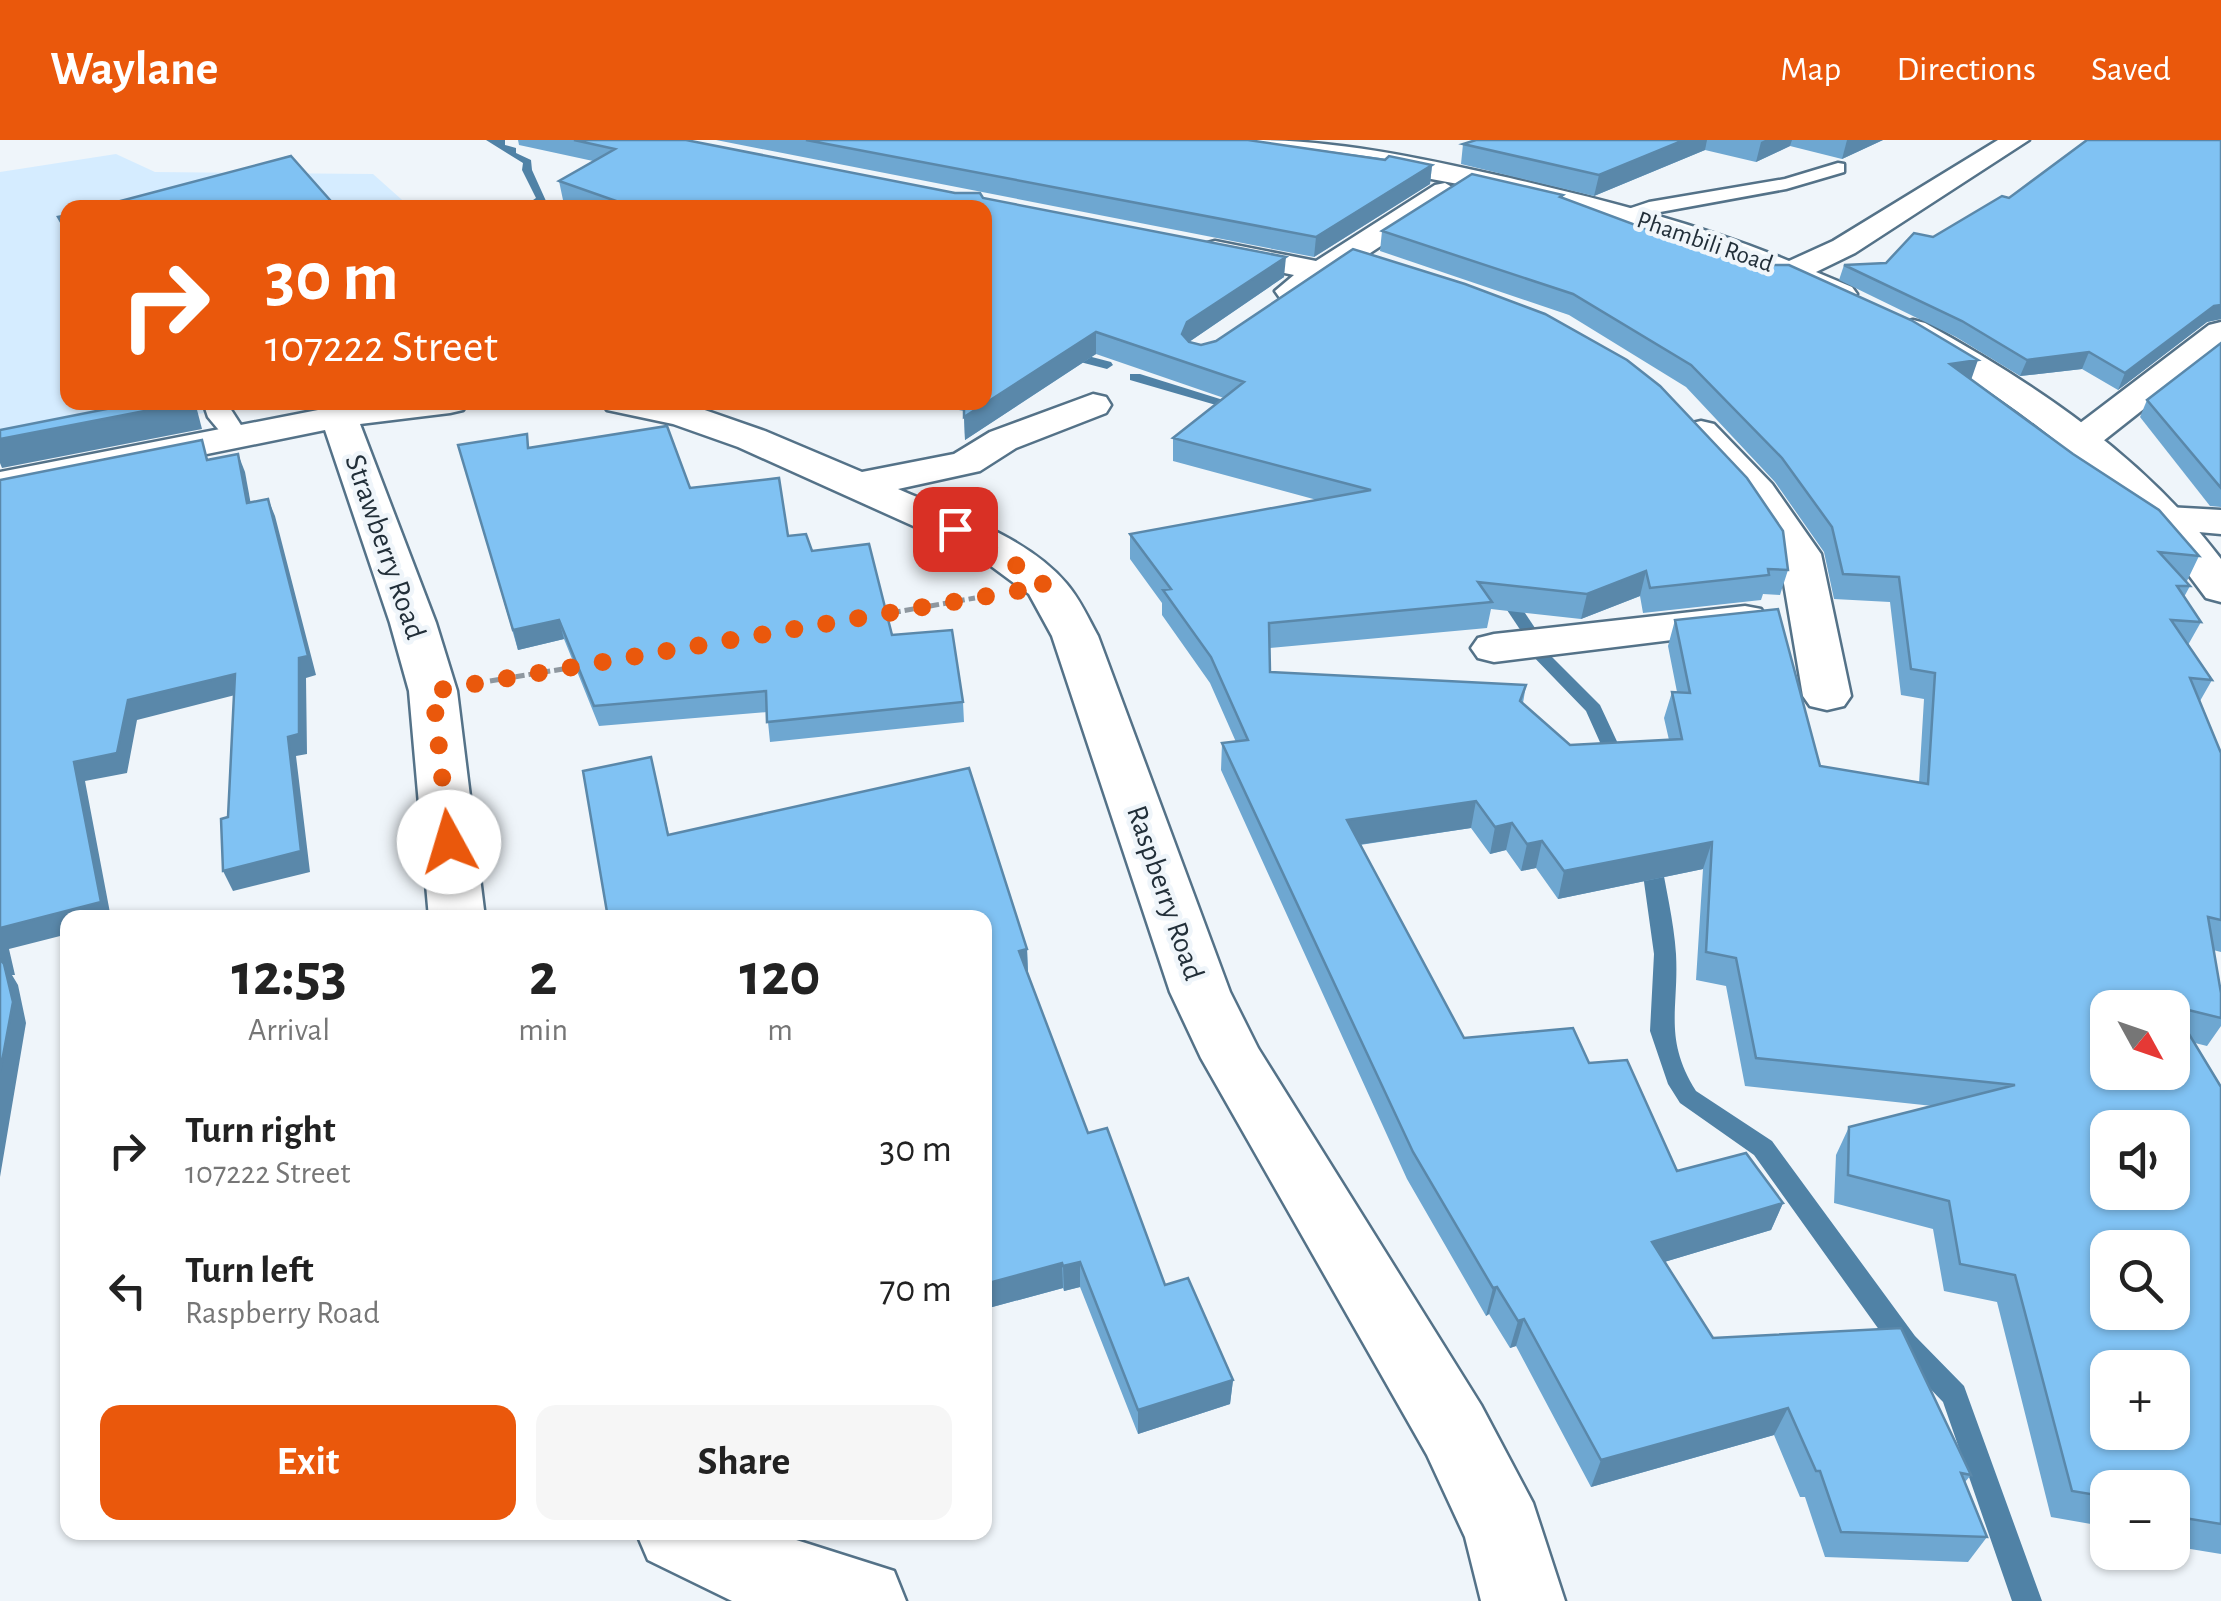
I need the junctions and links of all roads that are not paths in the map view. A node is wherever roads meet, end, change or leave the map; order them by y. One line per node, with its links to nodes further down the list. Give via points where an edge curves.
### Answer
1 (1265, 140): 4 (street, Phambili Road)
2 (2016, 140): 9 (street, via 1844,247)
3 (1838, 168): 5 (lane, via 1792,183)
4 (1468, 176): 5 (street, Phambili Road); 7 (street)
5 (1622, 214): 9 (street, Phambili Road)
6 (1184, 244): 7 (street)
7 (1333, 262): 8 (street); 10 (street)
8 (1400, 270)
9 (1791, 272): 19 (street, Phambili Road, via 1965,358)
10 (1260, 312)
11 (2221, 332): 19 (street)
12 (1093, 405): 21 (street, via 1003,440 966,463)
13 (217, 410): 18 (lane)
14 (387, 410): 17 (street)
15 (665, 410): 21 (street, Raspberry Road)
16 (1682, 412): 25 (street, via 1758,492 1800,554)
17 (339, 416): 18 (street); 28 (street, Strawberry Road, via 433,691)
18 (236, 436): 20 (street)
19 (2080, 441): 22 (street, Phambili Road)
20 (0, 484)
21 (858, 485): 31 (street, Raspberry Road, via 969,536 1046,586 1075,636 1200,992 1232,1058 1454,1430 1504,1531)
22 (2167, 519): 23 (street); 24 (street, Phambili Road)
23 (2221, 522)
24 (2221, 589)
25 (1808, 612): 26 (street); 27 (street)
26 (1494, 648)
27 (1827, 696)
28 (455, 910)
29 (694, 1540): 30 (street, via 754,1569)
30 (864, 1601)
31 (1523, 1601)

